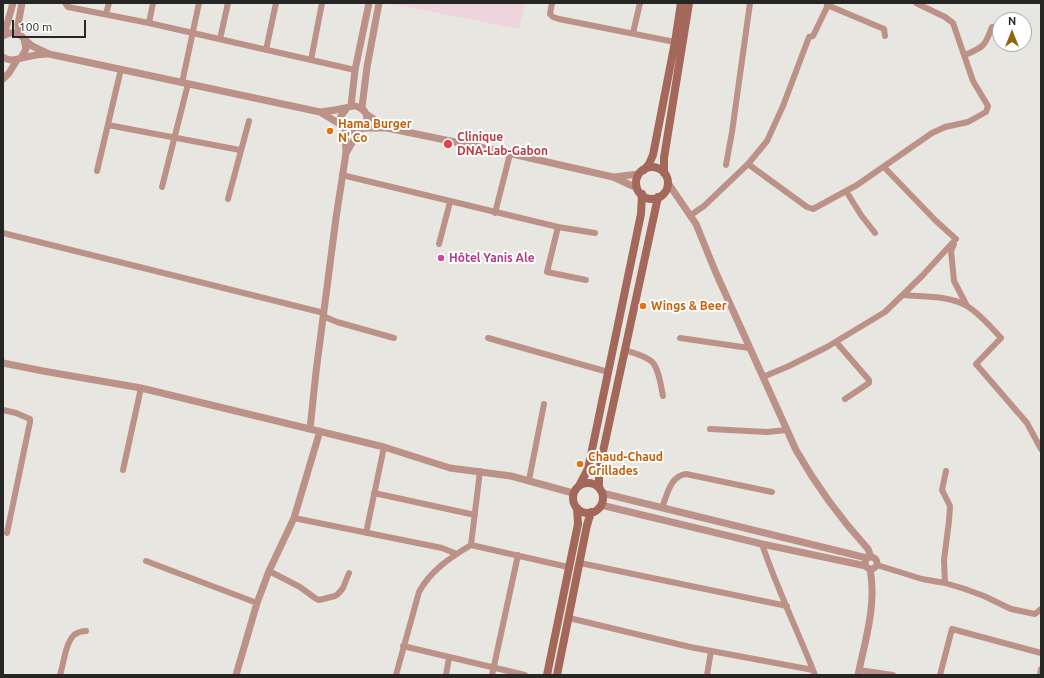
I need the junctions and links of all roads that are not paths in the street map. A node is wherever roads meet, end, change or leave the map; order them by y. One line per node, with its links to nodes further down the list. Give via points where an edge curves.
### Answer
1 (13, 3): 24 (street)
2 (22, 3): 26 (street, via 18,25)
3 (65, 3): 19 (street, via 68,7)
4 (109, 3): 19 (street)
5 (153, 3): 20 (street)
6 (199, 3): 22 (street)
7 (228, 3): 27 (street)
8 (276, 3): 29 (street)
9 (322, 3): 34 (street)
10 (369, 3): 36 (street)
11 (379, 3): 41 (street, via 367,67 362,107)
12 (552, 3): 23 (street, via 550,14 553,17)
13 (640, 3): 23 (street)
14 (681, 3): 28 (main road)
15 (689, 3): 56 (main road, via 664,158)
16 (750, 3): 52 (street)
17 (916, 3): 31 (street, via 953,23)
18 (828, 4): 25 (street, via 884,29); 51 (street, via 815,33 809,37 767,141)
19 (106, 14): 20 (street)
20 (148, 23): 22 (street)
21 (992, 26): 31 (street, via 986,44)
22 (193, 33): 27 (street); 38 (street)
23 (633, 33): 28 (street)
24 (4, 35): 26 (street, via 12,32)
25 (885, 36)
26 (22, 37): 30 (street, via 32,46); 33 (street, via 26,49)
27 (220, 39): 29 (street)
28 (675, 42): 55 (main road, via 653,156)
29 (266, 50): 34 (street)
30 (49, 54): 33 (street); 35 (street)
31 (965, 55): 53 (street, via 973,81 988,106 986,112 968,122 932,133)
32 (3, 57): 33 (street, via 10,60)
33 (19, 59): 37 (street)
34 (311, 60): 36 (street)
35 (121, 70): 38 (street); 43 (street)
36 (355, 70): 39 (street)
37 (3, 79)
38 (185, 84): 40 (street); 47 (street)
39 (349, 107): 40 (street); 41 (street, via 358,107); 44 (street, via 341,116)
40 (320, 112): 44 (street)
41 (365, 113): 45 (street); 46 (street, via 366,122)
42 (249, 121): 48 (street)
43 (108, 125): 47 (street); 54 (street)
44 (344, 127): 46 (street, via 352,132); 49 (street)
45 (387, 128): 46 (street); 50 (street)
46 (361, 129): 49 (street)
47 (175, 138): 48 (street); 60 (street)
48 (240, 150): 64 (street)
49 (346, 153): 57 (street)
50 (510, 154): 58 (street); 66 (street)
51 (748, 164): 62 (street, via 811,209); 67 (street)
52 (726, 165)
53 (884, 167): 62 (street); 72 (street)
54 (97, 171)
55 (641, 172): 56 (main road, via 650,167); 58 (street); 61 (main road, via 637,181)
56 (664, 173): 59 (main road)
57 (342, 175): 65 (street); 77 (street)
58 (613, 177): 61 (street)
59 (668, 183): 63 (main road, via 665,192); 67 (street)
60 (162, 187)
61 (640, 191): 63 (main road, via 649,198); 85 (main road, via 641,214)
62 (846, 191): 71 (street)
63 (658, 197): 83 (main road)
64 (228, 199)
65 (450, 202): 66 (street); 73 (street)
66 (495, 213): 68 (street)
67 (691, 215): 82 (street)
68 (558, 228): 70 (street); 74 (street, via 546,272)
69 (3, 233): 77 (street)
70 (595, 233)
71 (876, 233)
72 (956, 239): 75 (street); 76 (street, via 951,251 954,281)
73 (439, 244)
74 (586, 280)
75 (903, 295): 76 (street, via 951,300); 81 (street, via 885,312)
76 (967, 306): 97 (street, via 1001,338 976,364 1027,423)
77 (324, 314): 78 (street, via 337,322); 92 (street)
78 (394, 338)
79 (488, 338): 85 (street)
80 (680, 338): 82 (street)
81 (836, 342): 86 (street); 89 (street, via 869,380 869,383)
82 (749, 348): 86 (street)
83 (625, 350): 88 (street, via 652,362); 103 (main road, via 599,470)
84 (3, 362): 87 (street)
85 (608, 372): 102 (main road, via 588,469)
86 (763, 377): 94 (street)
87 (141, 388): 92 (street); 98 (street)
88 (663, 396)
89 (845, 399)
90 (544, 404): 101 (street)
91 (3, 410): 113 (street, via 30,419)
92 (310, 429): 95 (street)
93 (710, 429): 94 (street, via 767,432)
94 (787, 430): 119 (street, via 818,487 868,549)
95 (320, 431): 96 (street); 112 (street)
96 (384, 447): 99 (street, via 450,468); 106 (street)
97 (1041, 449)
98 (123, 470)
99 (480, 471): 101 (street); 111 (street)
100 (946, 471): 127 (street, via 942,490 950,506 944,560)
101 (529, 480): 105 (street)
102 (580, 484): 103 (main road, via 590,482); 105 (main road)
103 (601, 490): 107 (main road); 109 (street)
104 (772, 492): 109 (street, via 686,474 671,483)
105 (573, 493): 108 (main road, via 573,501)
106 (374, 494): 111 (street); 114 (street)
107 (601, 505): 110 (main road); 115 (street)
108 (577, 508): 110 (main road); 123 (main road, via 578,524)
109 (662, 508): 119 (street)
110 (591, 512): 121 (main road)
111 (475, 515): 116 (street)
112 (294, 518): 114 (street); 125 (street)
113 (7, 533)
114 (366, 533): 117 (street, via 442,548)
115 (762, 544): 124 (street); 129 (street, via 780,593)
116 (471, 545): 117 (street); 118 (street)
117 (457, 554): 134 (street, via 435,570 422,586)
118 (518, 555): 123 (street); 139 (street)
119 (869, 558): 122 (street, via 877,560); 124 (street, via 865,562)
120 (146, 561): 128 (street)
121 (580, 563): 129 (street); 132 (main road)
122 (877, 565): 124 (street); 127 (street, via 922,579)
123 (568, 567): 147 (main road)
124 (868, 568): 141 (street, via 872,582 871,607)
125 (269, 571): 126 (street, via 319,600 338,594); 128 (street)
126 (349, 573)
127 (945, 583): 131 (street, via 984,596 1011,609)
128 (257, 603): 143 (street)
129 (788, 606): 140 (street)
130 (1041, 609): 131 (street)
131 (1038, 615)
132 (569, 618): 135 (street); 148 (main road)
133 (86, 631): 142 (street, via 78,632 71,639)
134 (403, 646): 137 (street); 144 (street)
135 (711, 650): 140 (street); 149 (street)
136 (1041, 653): 151 (street, via 952,629)
137 (449, 658): 139 (street); 145 (street)
138 (1041, 669): 152 (street)
139 (493, 672): 146 (street)
140 (814, 673)
141 (859, 673): 150 (street)
142 (60, 675)
143 (236, 675)
144 (396, 675)
145 (446, 675)
146 (525, 675)
147 (547, 675)
148 (558, 675)
149 (707, 675)
150 (893, 675)
151 (940, 675)
152 (1040, 675)

